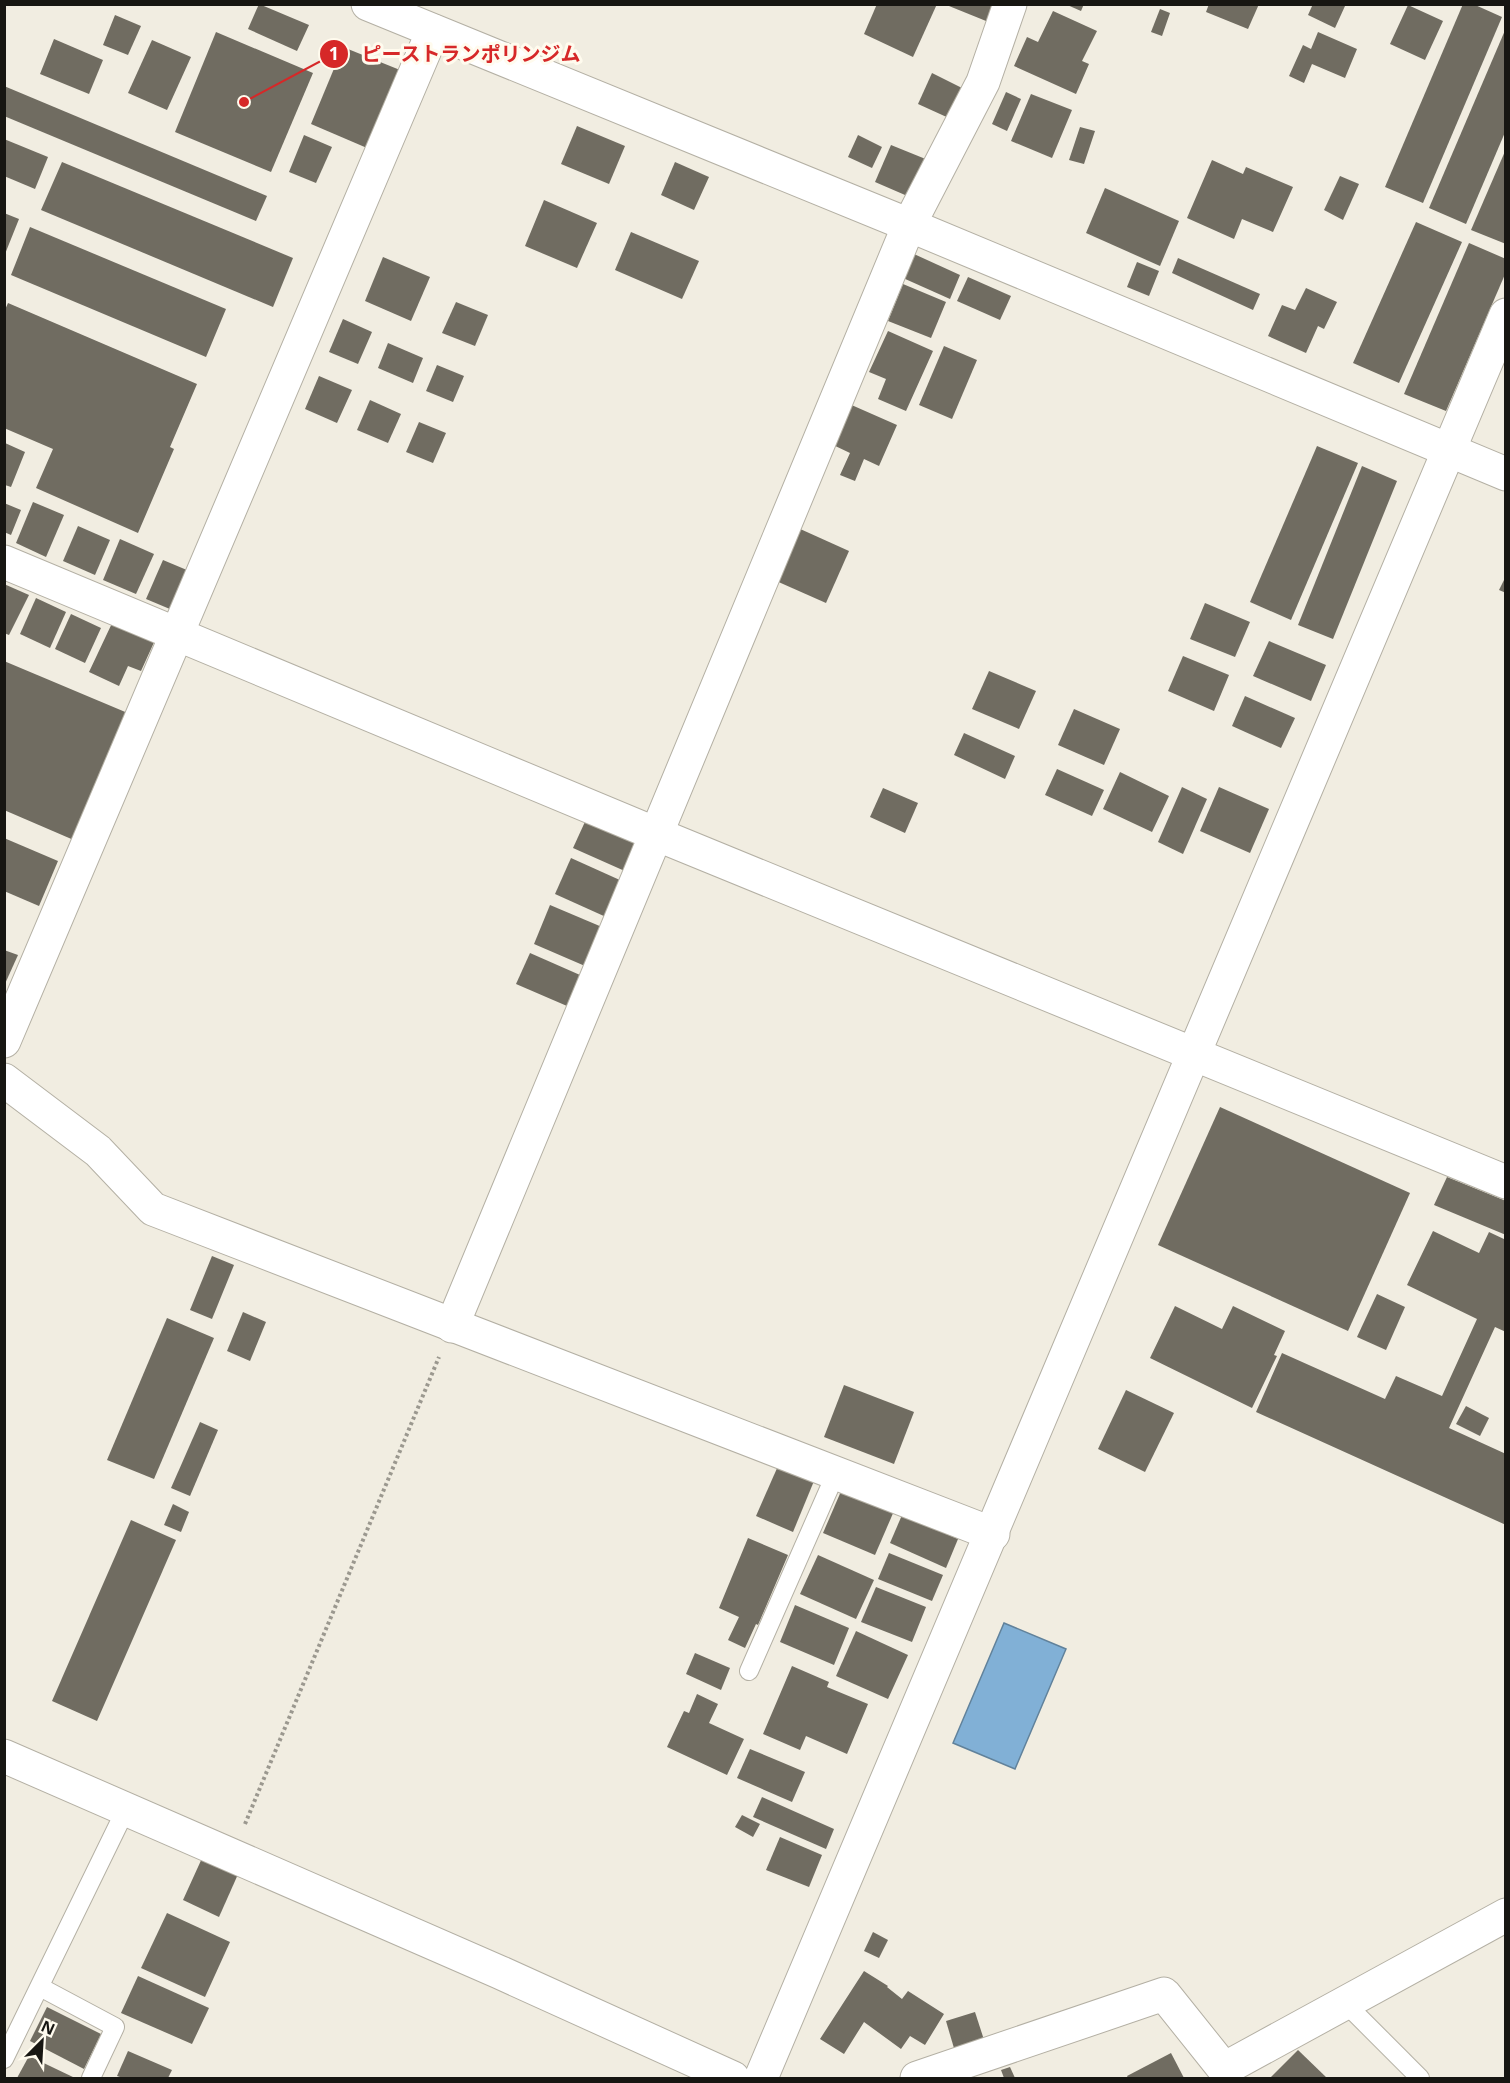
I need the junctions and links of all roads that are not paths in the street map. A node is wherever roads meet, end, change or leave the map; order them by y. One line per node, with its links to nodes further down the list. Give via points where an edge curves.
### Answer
1 (368, 4): 3 (street)
2 (1010, 4): 4 (street, via 983,82)
3 (433, 31): 4 (street); 9 (street)
4 (909, 225): 6 (street); 10 (street)
5 (1506, 315): 6 (street)
6 (1450, 451): 7 (street); 12 (street)
7 (1506, 474)
8 (4, 562): 9 (street)
9 (177, 634): 10 (street); 11 (street)
10 (656, 834): 12 (street); 15 (street)
11 (4, 1041)
12 (1195, 1053): 14 (street); 17 (street)
13 (5, 1083): 15 (street, via 98,1152 153,1209)
14 (1506, 1182)
15 (452, 1326): 16 (street)
16 (836, 1473): 17 (street); 18 (lane)
17 (993, 1534): 27 (street)
18 (749, 1671)
19 (4, 1756): 20 (street)
20 (126, 1809): 22 (lane); 26 (street)
21 (1506, 1915): 23 (street)
22 (40, 1987): 24 (lane); 25 (lane, via 116,2027)
23 (1345, 2003): 28 (street, via 1224,2069 1164,1994); 29 (lane)
24 (4, 2059)
25 (91, 2079)
26 (733, 2079)
27 (761, 2079)
28 (917, 2079)
29 (1420, 2079)

